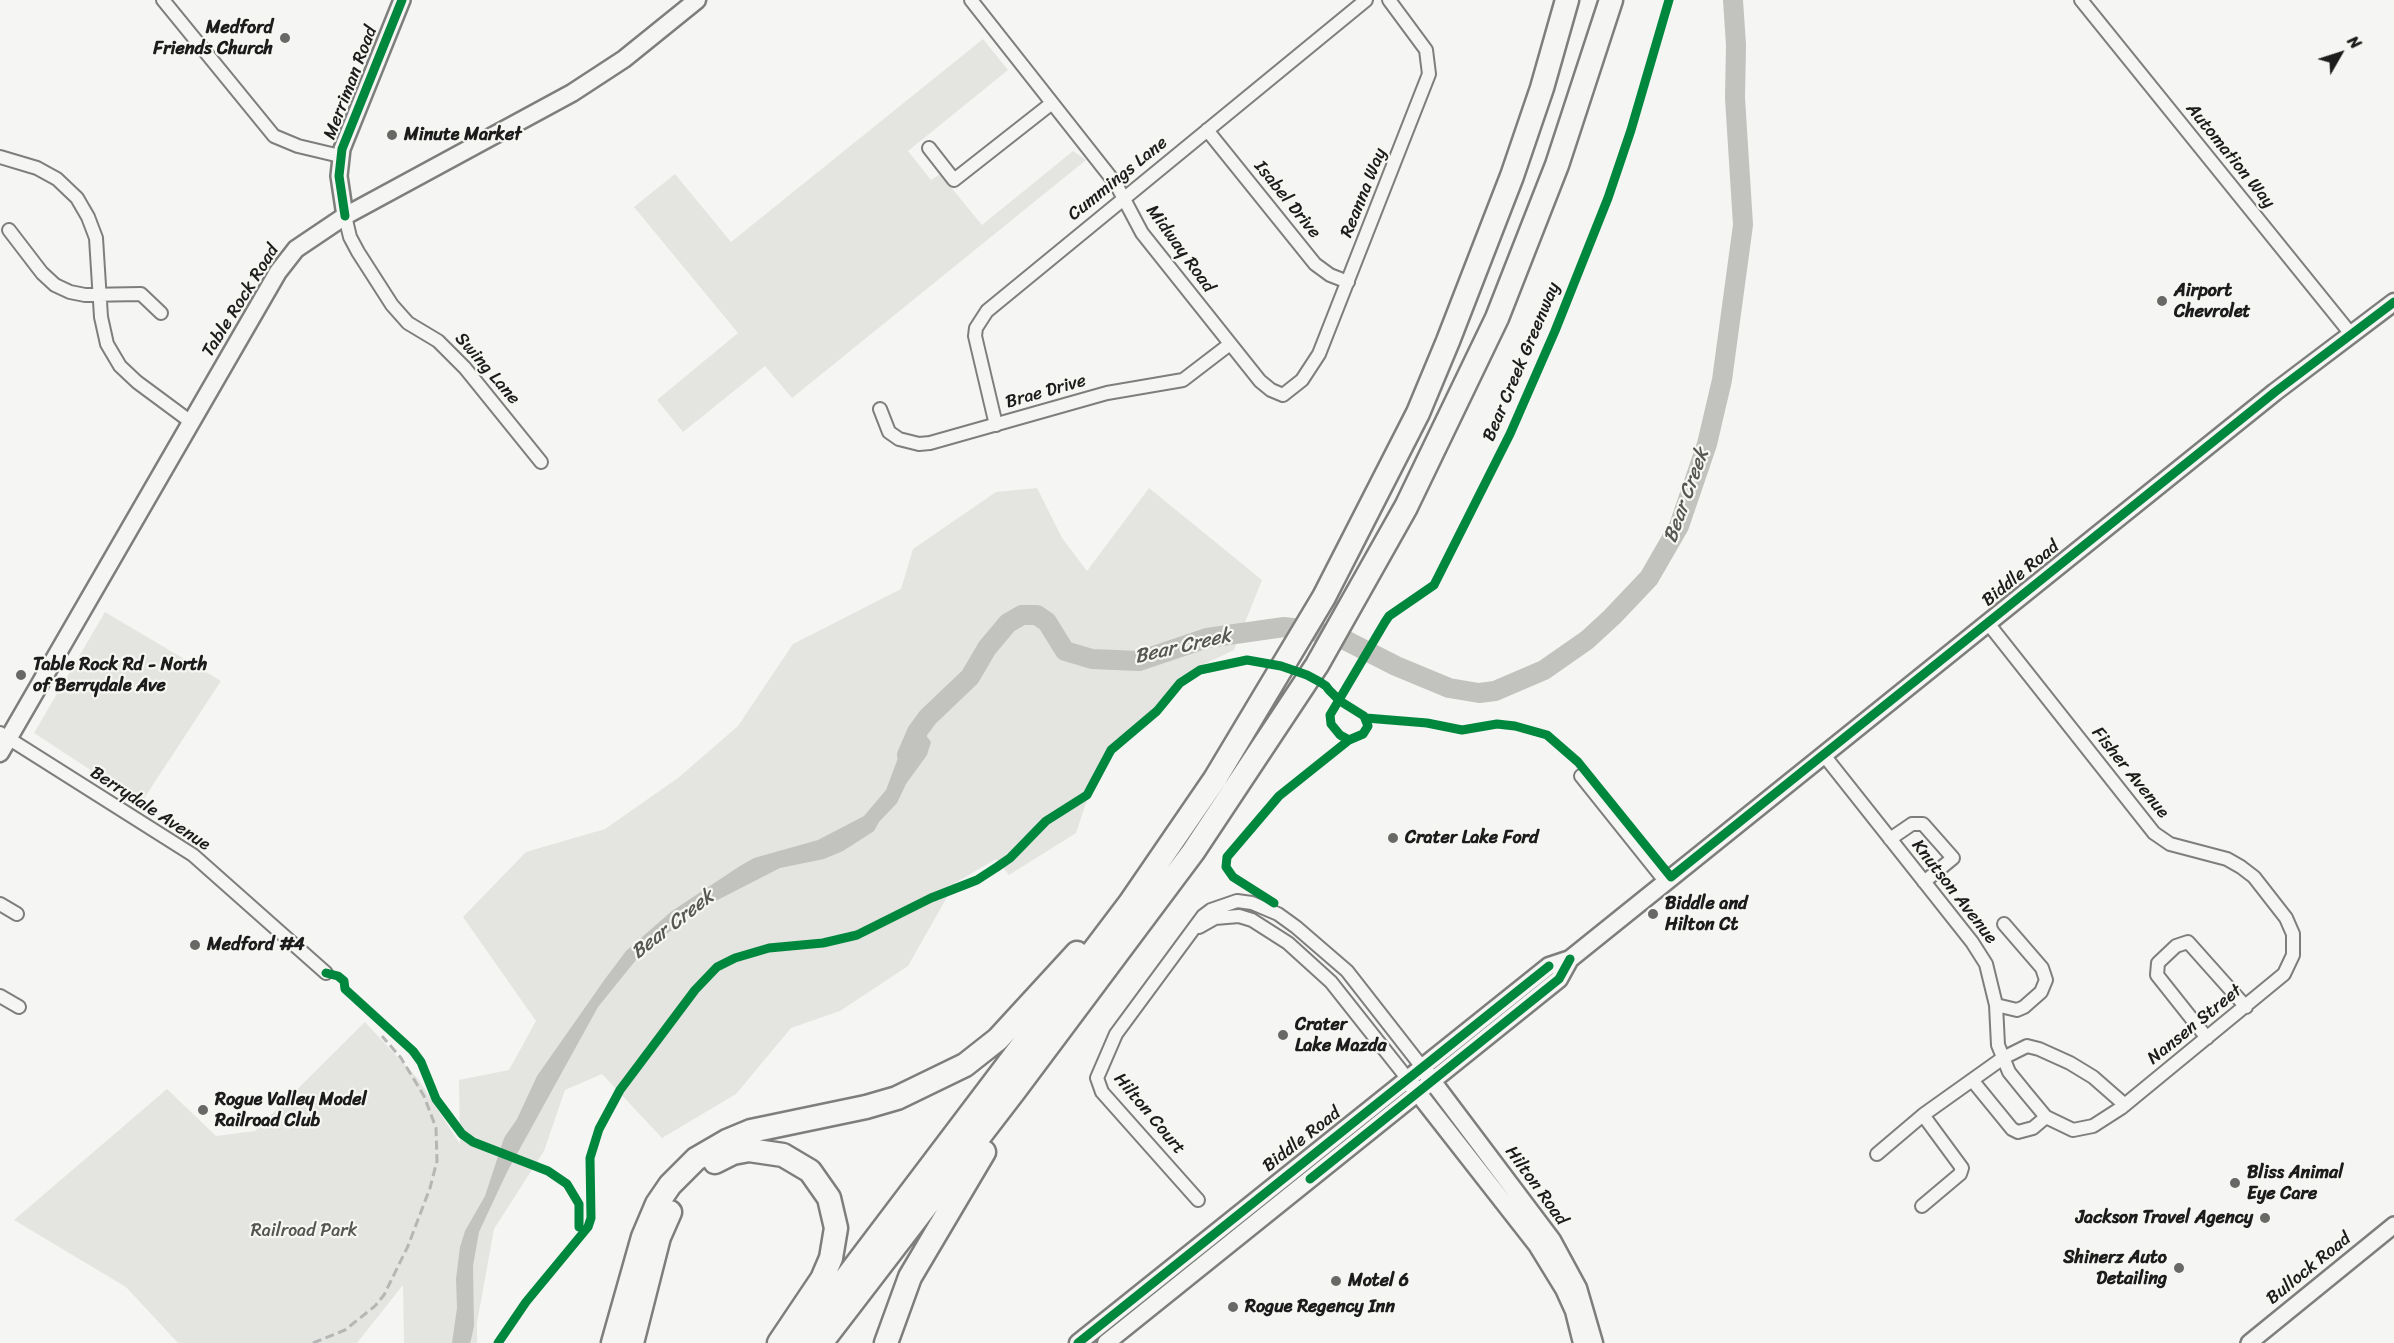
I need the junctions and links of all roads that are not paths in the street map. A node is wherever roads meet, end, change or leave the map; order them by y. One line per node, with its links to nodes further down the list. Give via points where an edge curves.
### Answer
1 (163, 0): 13 (street, via 274,136)
2 (402, 0): 13 (street, Merriman Road)
3 (697, 0): 16 (main road, Table Rock Road, via 624,59 572,93)
4 (971, 0): 10 (street, Midway Road)
5 (1366, 0): 11 (street, Cummings Lane)
6 (1389, 0): 18 (street, Reanna Way, via 1426,50 1429,74)
7 (1567, 0): 36 (highway, via 1512,176 1413,423 1274,685)
8 (1611, 0): 54 (highway, via 1557,165 1497,318 1406,507 1352,606 1299,694 1192,852)
9 (2081, 0): 22 (street, Automation Way)
10 (1052, 103): 12 (street, via 954,180); 15 (street, Midway Road)
11 (1207, 130): 15 (street, Cummings Lane); 18 (street, Isabel Drive, via 1315,264)
12 (929, 148)
13 (340, 156): 16 (street, Merriman Road, via 340,193)
14 (0, 157): 19 (street, via 37,168 57,179 77,198 96,238)
15 (1124, 198): 23 (street, Midway Road, via 1142,233); 27 (street, Cummings Lane, via 981,318 976,328 976,346)
16 (345, 216): 26 (main road, Table Rock Road, via 305,241 278,272); 28 (street, Swing Lane, via 350,237 392,305 408,324 438,341 457,360)
17 (9, 231): 19 (street, via 56,285 70,292)
18 (1348, 282): 24 (street, Reanna Way, via 1314,363 1302,380)
19 (100, 294): 21 (street, via 141,294); 26 (street, via 107,344 120,366)
20 (2394, 302): 22 (main road, Biddle Road)
21 (161, 313)
22 (2350, 334): 29 (main road, Biddle Road)
23 (1230, 344): 24 (street, Midway Road, via 1260,381); 27 (street, Brae Drive, via 1183,380 1107,393)
24 (1283, 394)
25 (880, 409): 27 (street, Brae Drive, via 889,432 899,440 919,444)
26 (191, 422): 30 (main road, Table Rock Road)
27 (996, 425)
28 (541, 462)
29 (1987, 622): 31 (main road, Biddle Road); 41 (street, Fisher Avenue, via 2154,833 2170,844 2227,859 2241,867 2286,918)
30 (3, 742): 43 (street, Berrydale Avenue, via 193,855)
31 (1823, 754): 33 (street, Knutson Avenue); 34 (main road, Biddle Road)
32 (1581, 776): 34 (street)
33 (1890, 839): 35 (street, Knutson Avenue); 35 (street, via 1912,824 1923,824 1953,858)
34 (1665, 881): 42 (main road, Biddle Road)
35 (1924, 882): 45 (street, Knutson Avenue, via 1986,964)
36 (1130, 903): 64 (highway, via 1098,929 998,1039 965,1065 897,1098 751,1131 696,1159 657,1204 633,1269); 67 (highway)
37 (0, 904): 38 (street)
38 (17, 914)
39 (2004, 924): 45 (street, via 2042,968 2046,980 2041,992 2017,1011)
40 (1195, 929): 50 (street, Hilton Court, via 1211,910 1237,901 1278,914 1342,966); 51 (street, Hilton Court, via 1215,918 1239,916 1288,943 1331,982); 61 (street, Hilton Court, via 1116,1034 1097,1078 1102,1092)
41 (2293, 934): 47 (street, Nansen Street, via 2293,955 2284,974)
42 (1570, 959): 50 (main road, Biddle Road, via 1549,966); 53 (main road, Biddle Road, via 1559,979)
43 (326, 973)
44 (0, 996): 46 (street)
45 (1996, 1005): 49 (street, Knutson Avenue, via 1996,1035)
46 (19, 1007)
47 (2246, 1007): 48 (street, Nansen Street); 48 (street, via 2188,942 2176,946 2158,963 2157,975)
48 (2207, 1038): 56 (street, Nansen Street)
49 (2002, 1058): 52 (street); 56 (street, via 2027,1046 2039,1048 2093,1077); 58 (street, Knutson Avenue)
50 (1422, 1067): 51 (main road, Biddle Road); 53 (main road, Hilton Road)
51 (1407, 1078): 55 (main road, Hilton Road); 70 (main road, Biddle Road)
52 (1972, 1080): 57 (street); 58 (street, via 2012,1129 2018,1132 2033,1128)
53 (1432, 1081): 55 (main road, Biddle Road); 73 (main road, Hilton Road, via 1552,1240 1578,1288)
54 (1015, 1090): 68 (highway); 69 (highway, via 1011,1111 964,1182 910,1277)
55 (1418, 1093): 71 (main road, Biddle Road); 72 (main road, Hilton Road, via 1537,1245 1564,1289)
56 (2125, 1104): 59 (street, Nansen Street)
57 (1923, 1115): 60 (street); 62 (street, via 1962,1168)
58 (2046, 1117): 59 (street, Knutson Avenue, via 2073,1130)
59 (2093, 1126)
60 (1877, 1154)
61 (1198, 1200)
62 (1922, 1206)
63 (2394, 1226): 74 (street, Bullock Road)
64 (613, 1343)
65 (632, 1343): 66 (highway, via 659,1238 678,1198 708,1166 725,1156 749,1150 773,1152 802,1164 819,1180 834,1213 835,1242 822,1279)
66 (778, 1343)
67 (797, 1343)
68 (821, 1343)
69 (886, 1343)
70 (1078, 1343)
71 (1106, 1343)
72 (1582, 1343)
73 (1594, 1343)
74 (2249, 1343)

